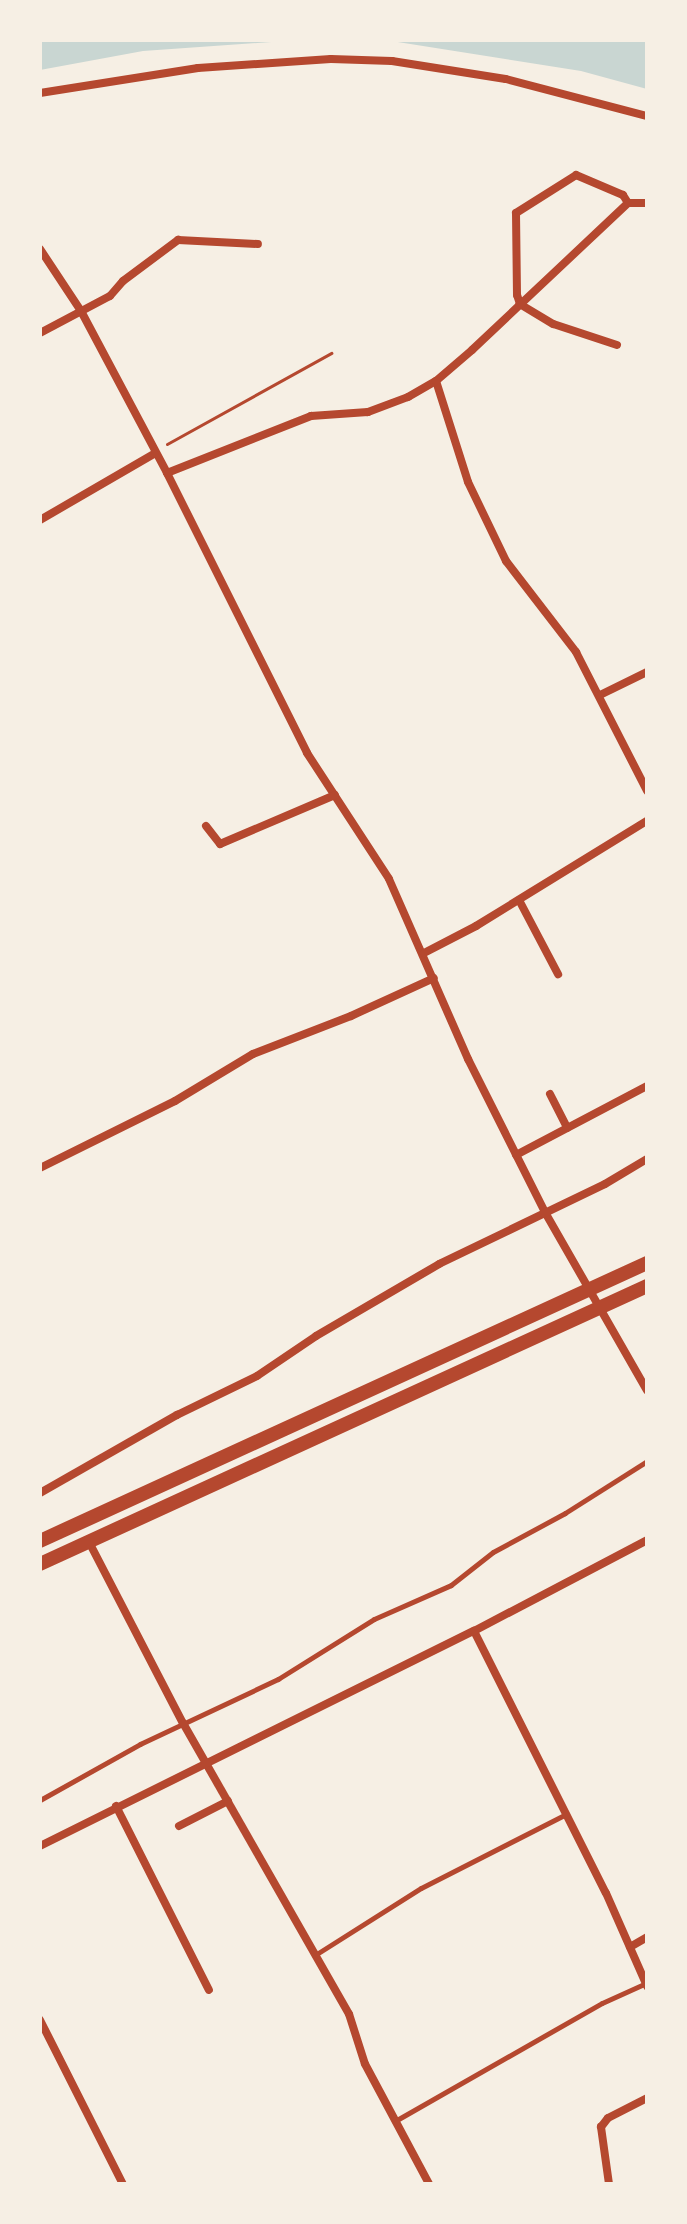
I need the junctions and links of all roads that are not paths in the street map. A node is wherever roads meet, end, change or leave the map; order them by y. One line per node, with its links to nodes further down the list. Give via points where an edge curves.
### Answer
1 (40, 93): 2 (street, via 198,68 331,59 392,61 506,79)
2 (647, 116)
3 (628, 203): 4 (street); 7 (street); 7 (street, via 623,195 576,175 516,213)
4 (647, 203)
5 (258, 244): 8 (street, via 178,240 110,296)
6 (40, 249): 8 (street)
7 (520, 304): 10 (street, via 553,324); 11 (street)
8 (81, 311): 9 (street); 12 (street)
9 (40, 333)
10 (617, 345)
11 (436, 381): 13 (street, via 387,407 311,416); 16 (street, via 468,482 506,561 576,652)
12 (154, 454): 13 (street); 14 (street)
13 (167, 473): 18 (street, via 307,753)
14 (40, 520)
15 (647, 672): 16 (street)
16 (600, 695): 17 (street)
17 (647, 791)
18 (335, 795): 20 (street, via 220,844); 22 (street, via 389,879)
19 (647, 821): 21 (street)
20 (206, 826)
21 (519, 900): 22 (street); 23 (street)
22 (424, 953): 24 (street)
23 (558, 974)
24 (434, 978): 28 (street); 30 (street, via 253,1054 175,1101)
25 (647, 1086): 27 (street)
26 (550, 1094): 27 (street)
27 (567, 1128): 28 (street)
28 (516, 1155): 31 (street)
29 (647, 1159): 31 (street)
30 (40, 1168)
31 (546, 1214): 34 (street); 38 (street, via 439,1264 257,1376)
32 (647, 1263): 34 (main road)
33 (647, 1286): 35 (main road)
34 (588, 1290): 35 (street); 40 (main road)
35 (602, 1308): 36 (street); 41 (main road)
36 (647, 1390)
37 (647, 1461): 44 (lane, via 493,1552 451,1585 374,1619 278,1679)
38 (40, 1493)
39 (647, 1540): 43 (street)
40 (40, 1541)
41 (89, 1542): 42 (main road); 44 (street)
42 (40, 1564)
43 (474, 1631): 45 (street); 49 (street)
44 (183, 1723): 45 (street); 46 (lane)
45 (205, 1761): 47 (street); 48 (street)
46 (40, 1800)
47 (228, 1801): 50 (street); 54 (street)
48 (116, 1806): 51 (street); 56 (street)
49 (567, 1813): 53 (street); 54 (lane, via 421,1888)
50 (179, 1826)
51 (40, 1846)
52 (647, 1937): 53 (street)
53 (630, 1947): 55 (street)
54 (315, 1955): 59 (street, via 349,2014 365,2064)
55 (646, 1984): 59 (lane, via 602,2003)
56 (209, 1990)
57 (40, 2020): 60 (street)
58 (647, 2098): 62 (street, via 601,2127)
59 (395, 2121): 61 (street)
60 (123, 2184)
61 (429, 2184)
62 (609, 2184)

